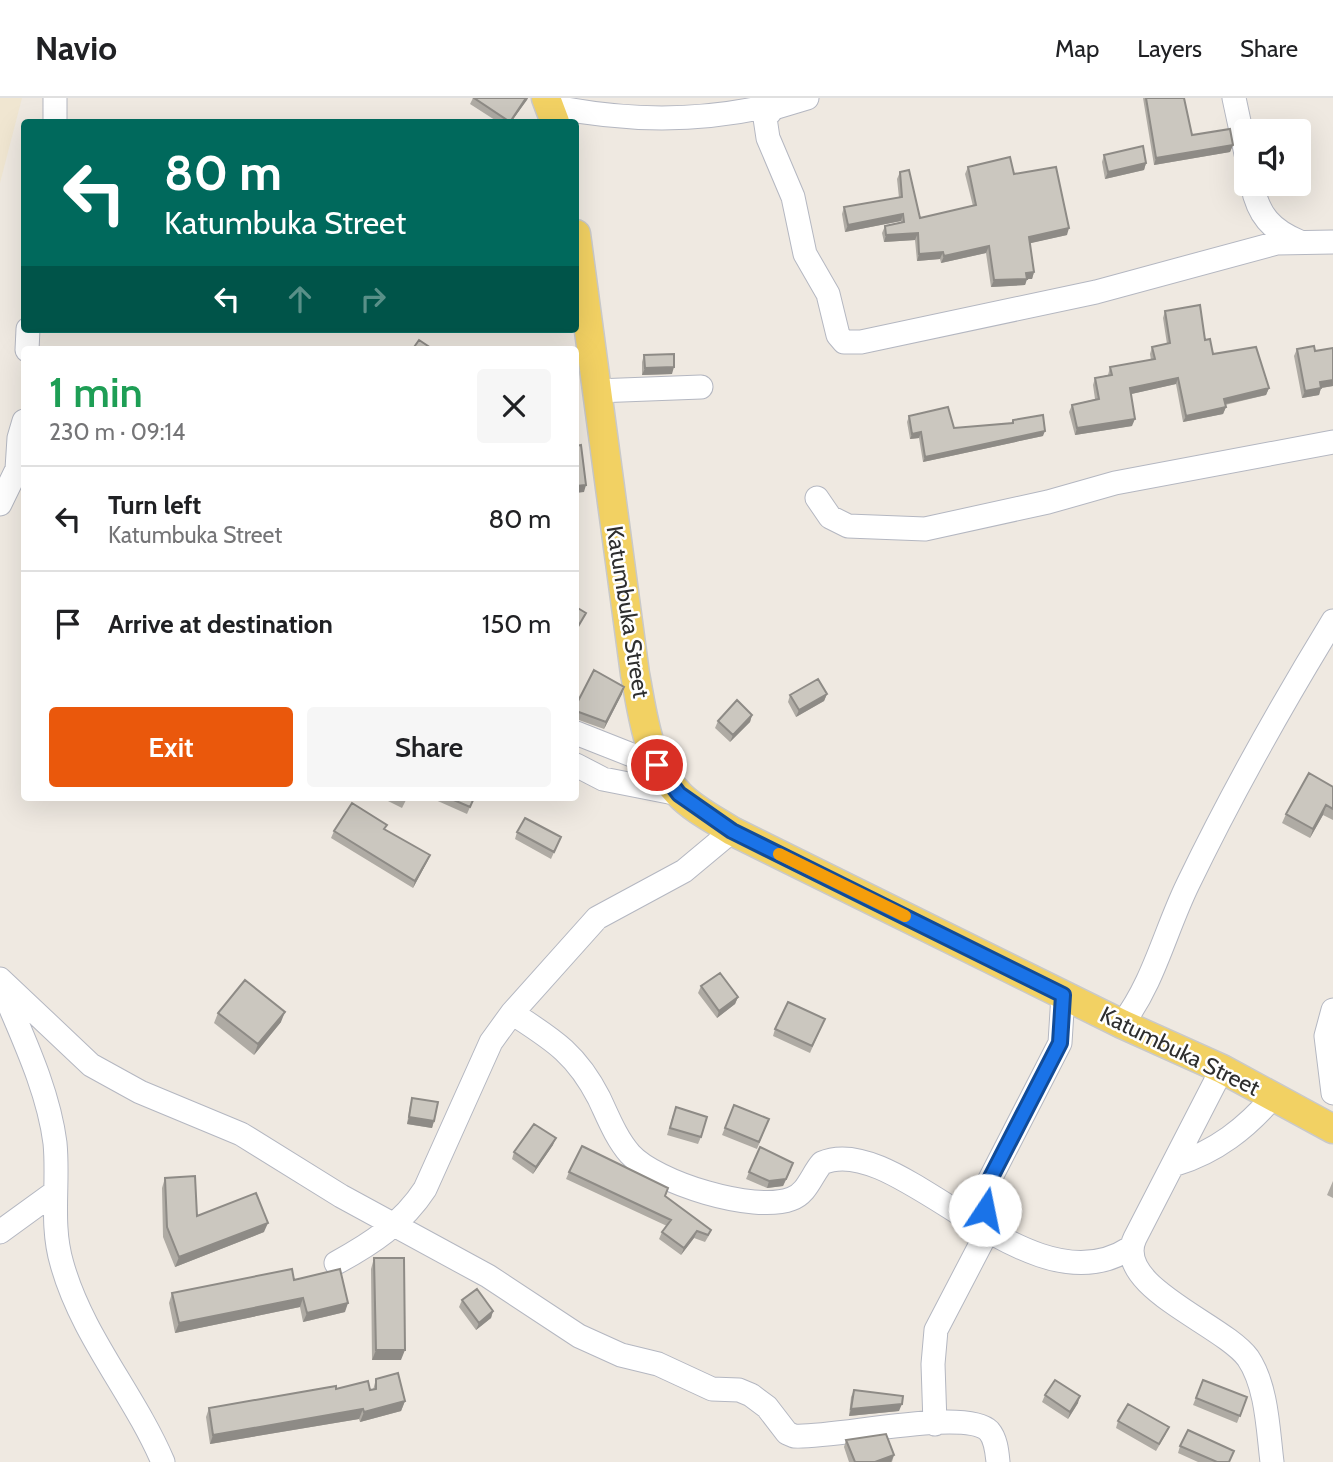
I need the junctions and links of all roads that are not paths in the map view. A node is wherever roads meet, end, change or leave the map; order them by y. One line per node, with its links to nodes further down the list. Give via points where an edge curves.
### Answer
1 (55, 98): 6 (street)
2 (807, 98): 4 (street, via 777,107)
3 (1234, 98): 7 (street)
4 (773, 101): 5 (street, via 735,114 634,118); 9 (street, via 765,118 766,132 792,191 805,254 828,294 844,342 1004,313 1277,243)
5 (551, 109)
6 (55, 119)
7 (1238, 119)
8 (1256, 196): 9 (street, via 1265,220 1280,234)
9 (1300, 242): 10 (street)
10 (1333, 242)
11 (579, 258): 13 (main road, Katumbuka Street)
12 (701, 387): 13 (street)
13 (596, 391): 22 (main road, Katumbuka Street, via 635,674)
14 (21, 431): 16 (street)
15 (1333, 442): 18 (street, via 1115,483 925,529 848,526 831,517)
16 (21, 462)
17 (21, 475): 19 (street)
18 (817, 498)
19 (0, 504)
20 (1333, 621): 30 (street, via 1199,860 1140,1000)
21 (579, 734): 22 (street)
22 (657, 765): 24 (main road, Katumbuka Street)
23 (579, 767): 24 (street, via 603,779)
24 (679, 794): 25 (main road, Katumbuka Street)
25 (732, 831): 27 (main road, Katumbuka Street); 29 (street, via 684,871 597,918)
26 (0, 981): 36 (street, via 48,1104 57,1172); 37 (street, via 92,1065 140,1093 241,1134)
27 (1063, 995): 30 (main road, Katumbuka Street); 38 (street, via 1063,1027 1054,1058 988,1183)
28 (1333, 1010): 32 (street, via 1326,1036)
29 (512, 1013): 37 (street, via 491,1042 425,1189); 38 (street, via 549,1034 569,1054 630,1154 662,1177 729,1197 781,1202 797,1196 822,1163 840,1159 906,1179)
30 (1122, 1024): 31 (main road, Katumbuka Street)
31 (1222, 1069): 33 (main road, Katumbuka Street); 35 (street)
32 (1333, 1093)
33 (1273, 1097): 34 (main road, Katumbuka Street); 35 (street, via 1231,1138)
34 (1331, 1124)
35 (1176, 1164): 40 (street)
36 (55, 1192): 39 (street); 43 (street, via 55,1228 70,1289)
37 (396, 1224): 41 (street); 42 (street, via 488,1276 579,1336 621,1356 665,1366 705,1386 751,1395 791,1435)
38 (986, 1231): 40 (street, via 1076,1262 1101,1262); 42 (street, via 936,1330)
39 (0, 1232)
40 (1130, 1248): 45 (street, via 1136,1271 1147,1283 1218,1331 1246,1356 1267,1418)
41 (336, 1263)
42 (935, 1424): 44 (street, via 971,1424 986,1429 994,1438)
43 (163, 1462)
44 (998, 1462)
45 (1272, 1462)

